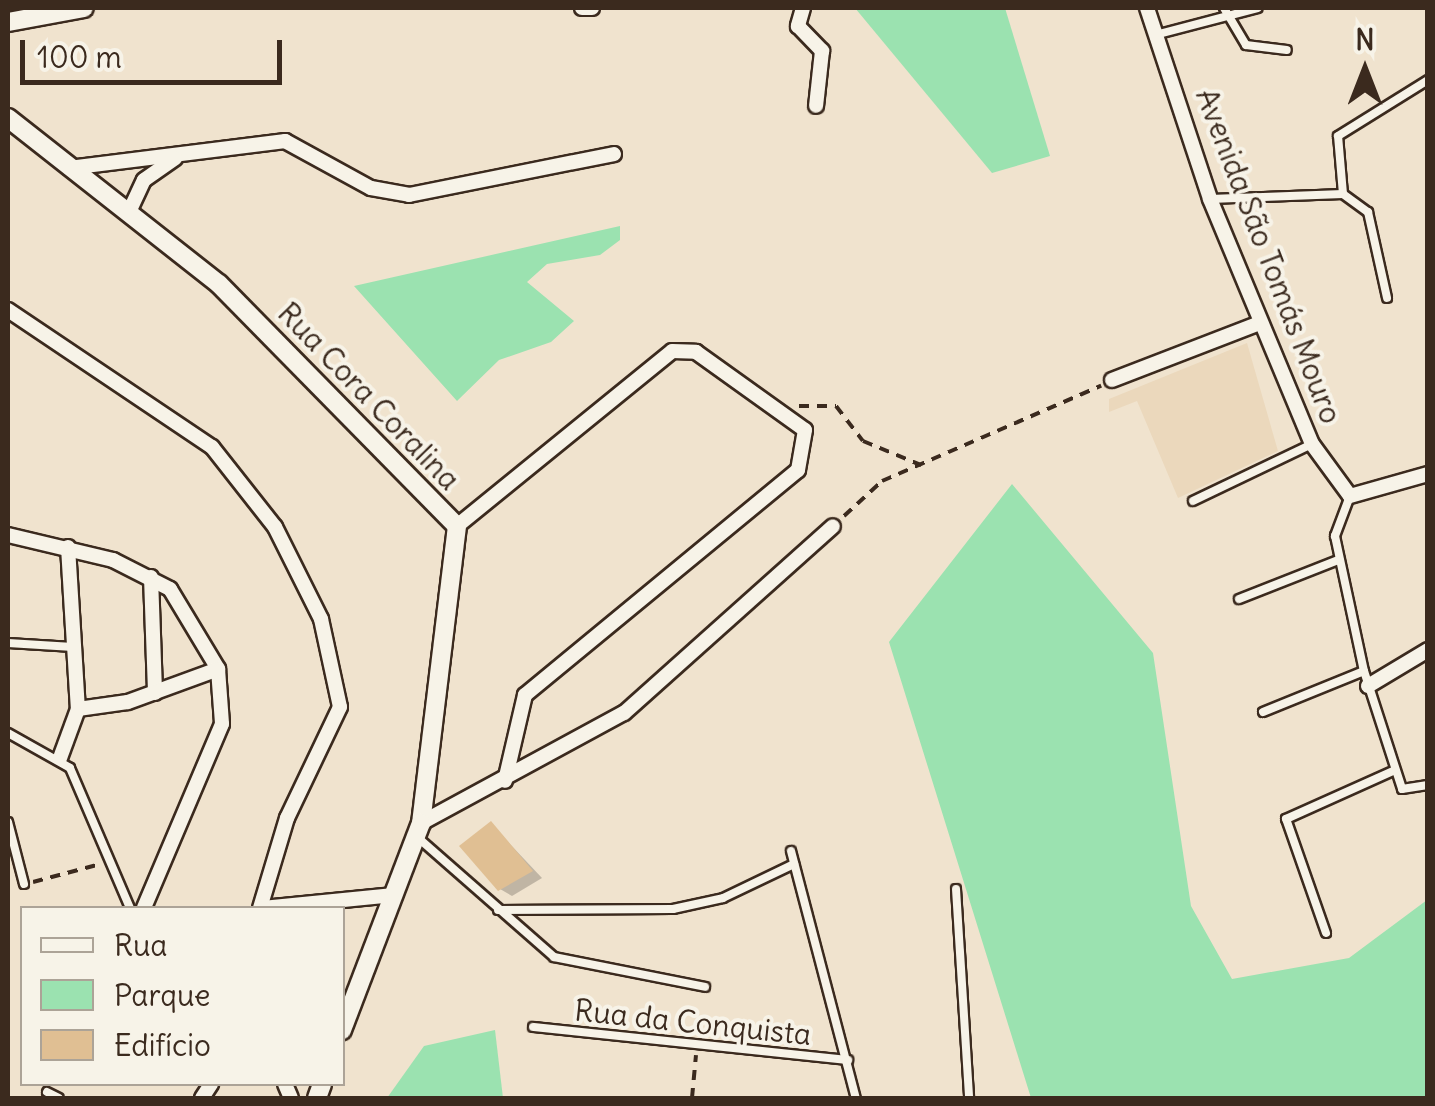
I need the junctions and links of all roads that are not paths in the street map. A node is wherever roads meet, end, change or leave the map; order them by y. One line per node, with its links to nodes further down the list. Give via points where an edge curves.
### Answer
1 (84, 8): 8 (street)
2 (582, 8): 3 (street)
3 (592, 8)
4 (803, 8): 12 (street, via 798,26 822,51)
5 (1147, 8): 9 (street, Avenida São Tomás Mouro)
6 (1258, 8): 7 (lane)
7 (1225, 12): 9 (lane); 10 (lane, via 1246,46)
8 (8, 22)
9 (1155, 35): 18 (street, Avenida São Tomás Mouro)
10 (1288, 50)
11 (1428, 80): 17 (lane, via 1338,136)
12 (816, 106)
13 (8, 118): 16 (street, Rua Cora Coralina)
14 (614, 154): 15 (street, via 409,196 372,188 286,142)
15 (181, 155): 16 (street); 19 (street, via 144,180)
16 (69, 168): 19 (street, Rua Cora Coralina)
17 (1343, 194): 18 (lane); 20 (lane, via 1368,212)
18 (1210, 199): 22 (street, Avenida São Tomás Mouro)
19 (129, 212): 28 (street, Rua Cora Coralina, via 219,284)
20 (1387, 298)
21 (8, 310): 57 (street, via 212,447 275,527 321,619 340,707 287,818)
22 (1260, 323): 23 (street); 24 (street, Avenida São Tomás Mouro)
23 (1112, 380)
24 (1312, 444): 26 (street, Avenida São Tomás Mouro); 27 (lane)
25 (1428, 474): 26 (street)
26 (1350, 496): 32 (lane, via 1338,520)
27 (1193, 501)
28 (457, 526): 46 (street, via 672,351 696,352 806,430 798,470 539,679 519,710); 49 (street, Rua Cora Coralina)
29 (833, 526): 46 (street, via 624,713)
30 (8, 534): 31 (street)
31 (68, 547): 33 (street); 36 (street)
32 (1338, 560): 34 (lane); 39 (lane)
33 (150, 578): 38 (street, via 187,608); 40 (street)
34 (1238, 599)
35 (8, 643): 36 (lane)
36 (75, 647): 41 (street)
37 (1428, 650): 39 (street)
38 (218, 668): 40 (street); 56 (street, via 222,724)
39 (1366, 679): 42 (lane); 45 (lane)
40 (155, 693): 41 (street)
41 (78, 710): 44 (street)
42 (1263, 712)
43 (8, 733): 44 (lane)
44 (60, 758): 55 (lane)
45 (1392, 771): 47 (lane, via 1402,789); 60 (lane, via 1286,818)
46 (505, 781): 49 (street)
47 (1428, 785)
48 (8, 822): 52 (lane)
49 (419, 830): 54 (street, Rua Cora Coralina); 59 (lane)
50 (791, 851): 51 (lane)
51 (794, 864): 59 (lane, via 723,898 674,909); 64 (lane)
52 (24, 884)
53 (956, 889): 68 (lane)
54 (394, 895): 58 (street); 62 (street, Rua Cora Coralina)
55 (129, 906)
56 (145, 906)
57 (262, 906)
58 (281, 906)
59 (498, 910): 61 (lane, via 554,957)
60 (1326, 933)
61 (705, 987)
62 (345, 1022)
63 (533, 1028): 64 (lane, Rua da Conquista)
64 (848, 1060): 67 (lane)
65 (47, 1092): 66 (lane)
66 (59, 1098)
67 (856, 1098)
68 (969, 1098)

